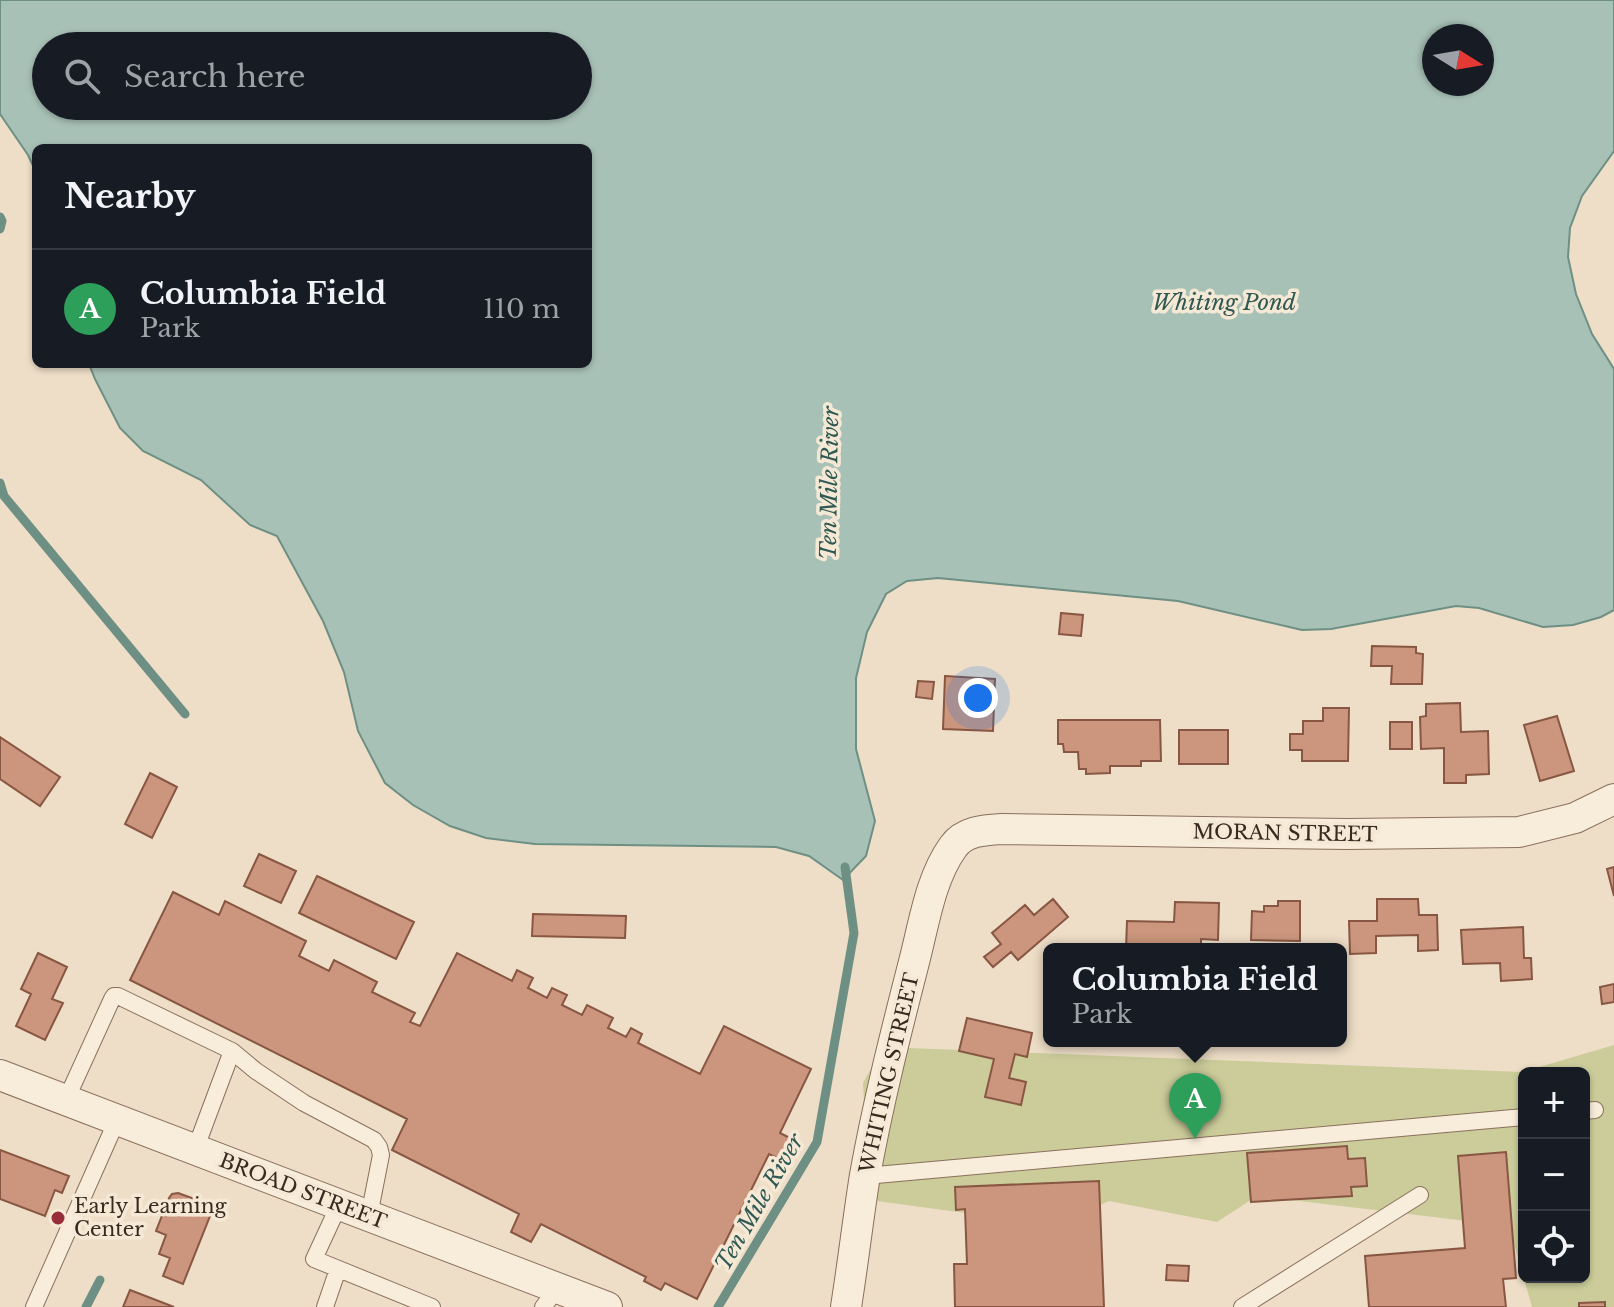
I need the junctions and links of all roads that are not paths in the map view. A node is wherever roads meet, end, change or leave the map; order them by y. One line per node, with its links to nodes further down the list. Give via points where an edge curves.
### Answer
1 (1614, 799): 2 (street, MORAN STREET, via 1575,818 1519,832 1002,829 966,834)
2 (954, 845): 9 (street, WHITING STREET, via 932,893)
3 (232, 1051): 5 (lane, via 114,996); 8 (lane); 12 (lane, via 304,1103 374,1140 381,1155)
4 (0, 1075): 5 (street, BROAD STREET)
5 (66, 1100): 7 (street, BROAD STREET)
6 (1518, 1118): 9 (lane)
7 (117, 1120): 8 (street, BROAD STREET); 15 (lane)
8 (195, 1150): 11 (street, BROAD STREET)
9 (865, 1176): 19 (street, WHITING STREET)
10 (1420, 1195): 20 (lane)
11 (339, 1205): 12 (street, BROAD STREET); 13 (lane, via 314,1259)
12 (369, 1216): 14 (street, BROAD STREET)
13 (338, 1269): 16 (lane); 17 (lane)
14 (550, 1298): 18 (street, BROAD STREET)
15 (34, 1307)
16 (325, 1307)
17 (432, 1307)
18 (607, 1307)
19 (846, 1307)
20 (1242, 1307)

